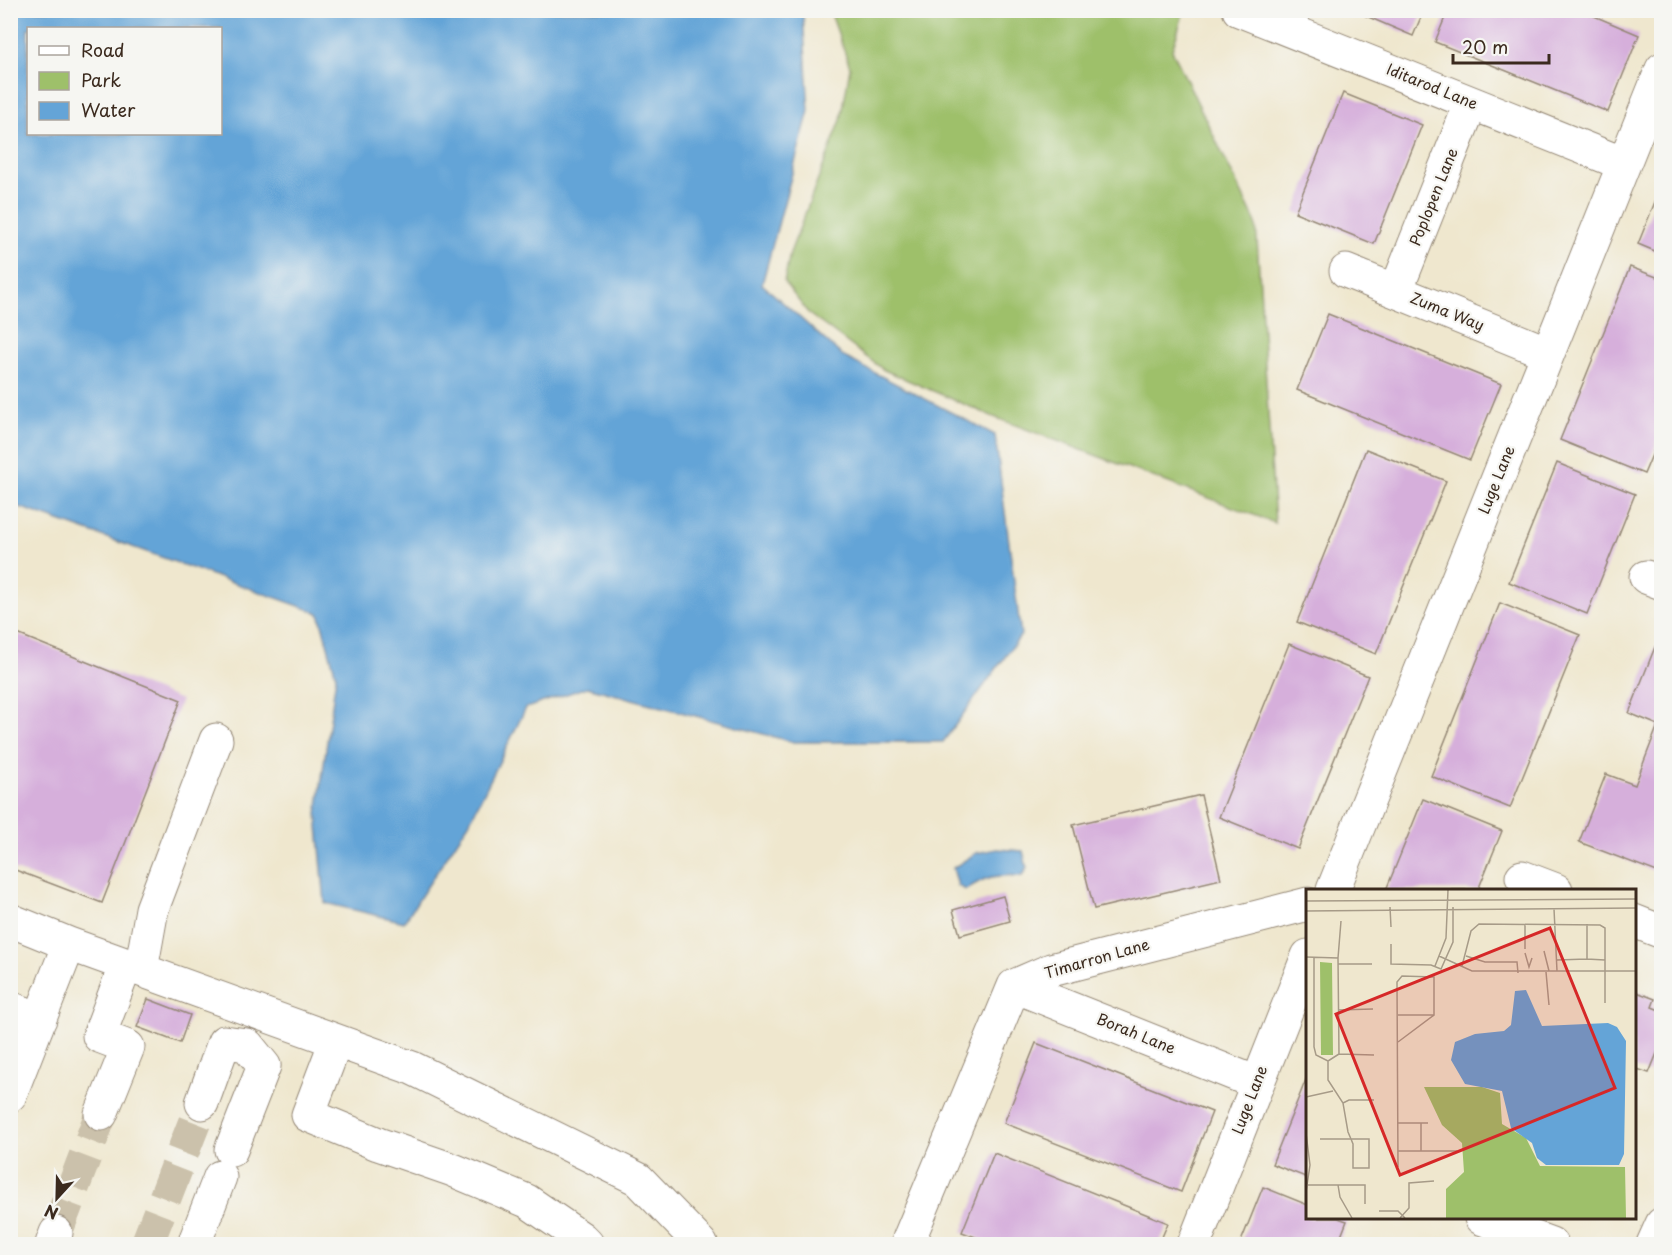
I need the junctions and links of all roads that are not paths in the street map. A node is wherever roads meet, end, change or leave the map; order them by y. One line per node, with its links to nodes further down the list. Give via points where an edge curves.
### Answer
1 (1239, 10): 3 (lane, Iditarod Lane)
2 (1662, 69): 4 (lane, Luge Lane)
3 (1471, 103): 4 (lane, Iditarod Lane); 6 (lane, Poplopen Lane)
4 (1624, 164): 7 (lane, Luge Lane)
5 (1346, 271): 6 (lane, Zuma Way)
6 (1396, 291): 7 (lane, Zuma Way)
7 (1548, 353): 10 (lane, Luge Lane)
8 (216, 740): 18 (lane)
9 (1522, 877): 11 (lane)
10 (1334, 889)
11 (1551, 889)
12 (1306, 905): 19 (lane, Timarron Lane, via 1052,970)
13 (10, 920): 16 (lane)
14 (1636, 921): 15 (lane)
15 (1662, 932)
16 (69, 944): 18 (lane); 20 (lane)
17 (1306, 961): 22 (lane, Luge Lane)
18 (133, 967): 21 (lane); 25 (lane, via 99,1036 128,1047)
19 (1014, 986): 22 (lane, Borah Lane); 29 (lane)
20 (25, 1014): 23 (lane)
21 (336, 1041): 28 (lane, via 412,1068 638,1179); 31 (lane, via 308,1115 527,1202)
22 (1257, 1083): 32 (lane, Luge Lane)
23 (10, 1095)
24 (202, 1103): 30 (lane, via 224,1042 247,1045 264,1065)
25 (101, 1114)
26 (1484, 1219): 33 (lane)
27 (1662, 1224): 34 (lane)
28 (694, 1242)
29 (913, 1242)
30 (194, 1245)
31 (587, 1245)
32 (1194, 1245)
33 (1551, 1245)
34 (1653, 1245)

